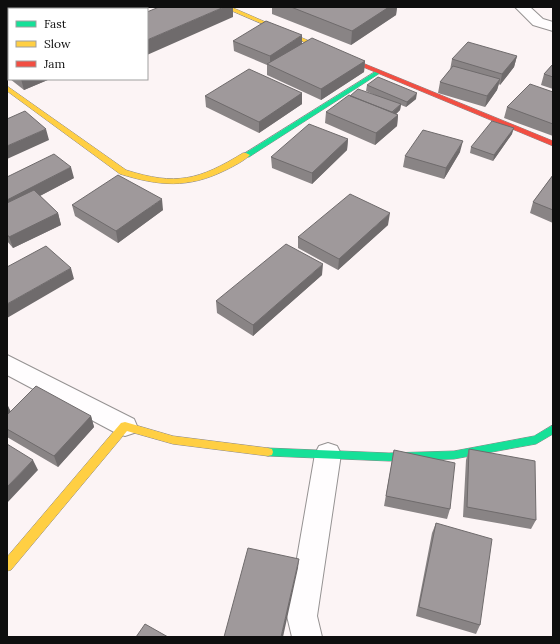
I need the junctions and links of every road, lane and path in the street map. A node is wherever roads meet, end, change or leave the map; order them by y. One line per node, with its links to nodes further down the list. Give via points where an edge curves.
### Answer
1 (226, 7): 4 (street)
2 (522, 7): 3 (street, via 538,22)
3 (553, 27)
4 (343, 57)
5 (357, 63): 6 (street)
6 (378, 72): 7 (street, via 238,160 207,176 175,183 143,179 123,172); 8 (street)
7 (7, 88)
8 (553, 144)
9 (7, 364): 10 (street)
10 (125, 426): 12 (street, via 173,440 279,453); 13 (street)
11 (553, 429): 12 (street, via 536,440 454,455 389,457)
12 (328, 454): 14 (street, via 302,616)
13 (7, 566)
14 (308, 637)

